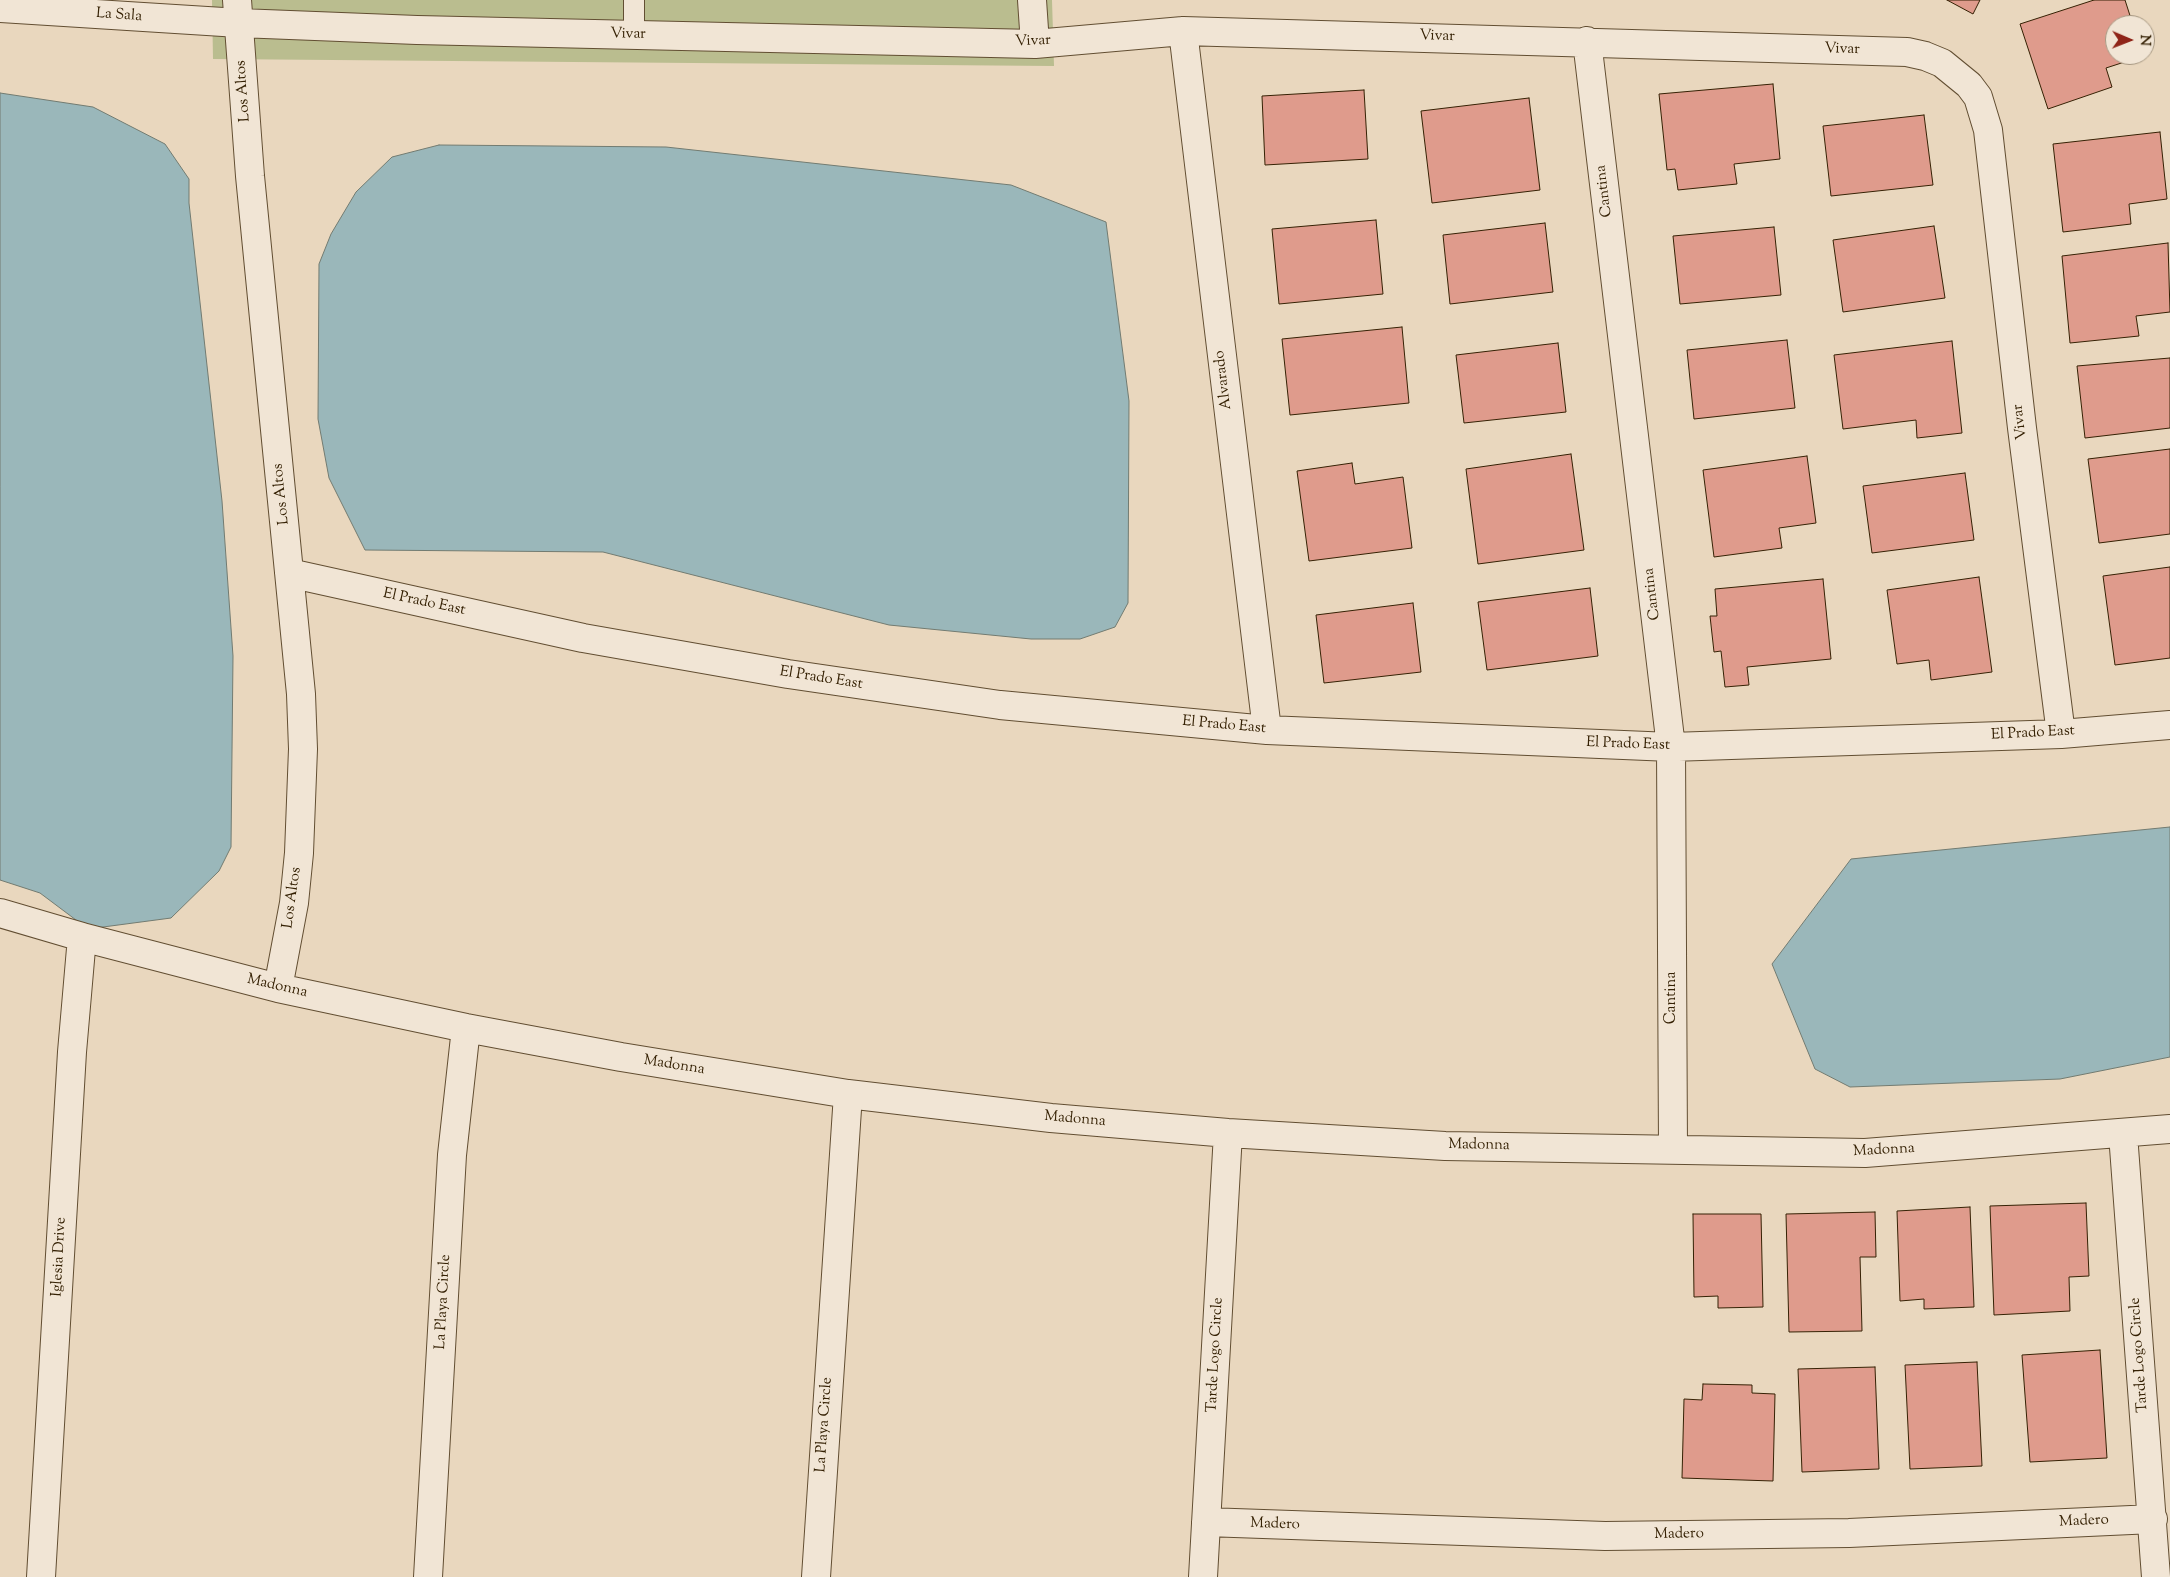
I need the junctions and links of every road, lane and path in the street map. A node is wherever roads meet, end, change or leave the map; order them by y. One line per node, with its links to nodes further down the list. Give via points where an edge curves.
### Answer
1 (634, 0): 6 (lane)
2 (1032, 0): 8 (street)
3 (0, 8): 4 (street, La Sala)
4 (238, 12): 6 (street, Vivar); 9 (street, Los Altos, via 250,176)
5 (1183, 31): 7 (street, Vivar); 8 (street, Vivar); 11 (street, Alvarado)
6 (634, 35): 8 (street, Vivar)
7 (1587, 41): 12 (street, Vivar, via 1907,52 1942,62 1978,97 1988,130); 13 (street, Cantina)
8 (1035, 44)
9 (289, 574): 11 (street, El Prado East, via 583,638 798,676 1000,705); 16 (street, Los Altos, via 301,694 302,802 294,903)
10 (2170, 725): 12 (street, El Prado East)
11 (1267, 730): 13 (street, El Prado East)
12 (2061, 734): 13 (street, El Prado East)
13 (1671, 747): 22 (street, Cantina)
14 (0, 913): 15 (street, Madonna)
15 (82, 937): 16 (street, Madonna); 25 (street, Iglesia Drive, via 72,1052)
16 (278, 988): 17 (street, Madonna)
17 (466, 1028): 18 (street, Madonna); 26 (street, La Playa Circle, via 452,1155)
18 (848, 1094): 20 (street, Madonna, via 1050,1118); 27 (street, La Playa Circle)
19 (2170, 1129): 21 (street, Madonna)
20 (1228, 1133): 22 (street, Madonna, via 1445,1146); 24 (street, Tarde Logo Circle)
21 (2123, 1134): 22 (street, Madonna, via 1865,1153); 23 (street, Tarde Logo Circle)
22 (1673, 1149)
23 (2153, 1519): 24 (street, Madero, via 1849,1534 1605,1536); 29 (street, Tarde Logo Circle)
24 (1206, 1522): 28 (street, Tarde Logo Circle)
25 (41, 1577)
26 (428, 1577)
27 (816, 1577)
28 (1203, 1577)
29 (2156, 1577)

